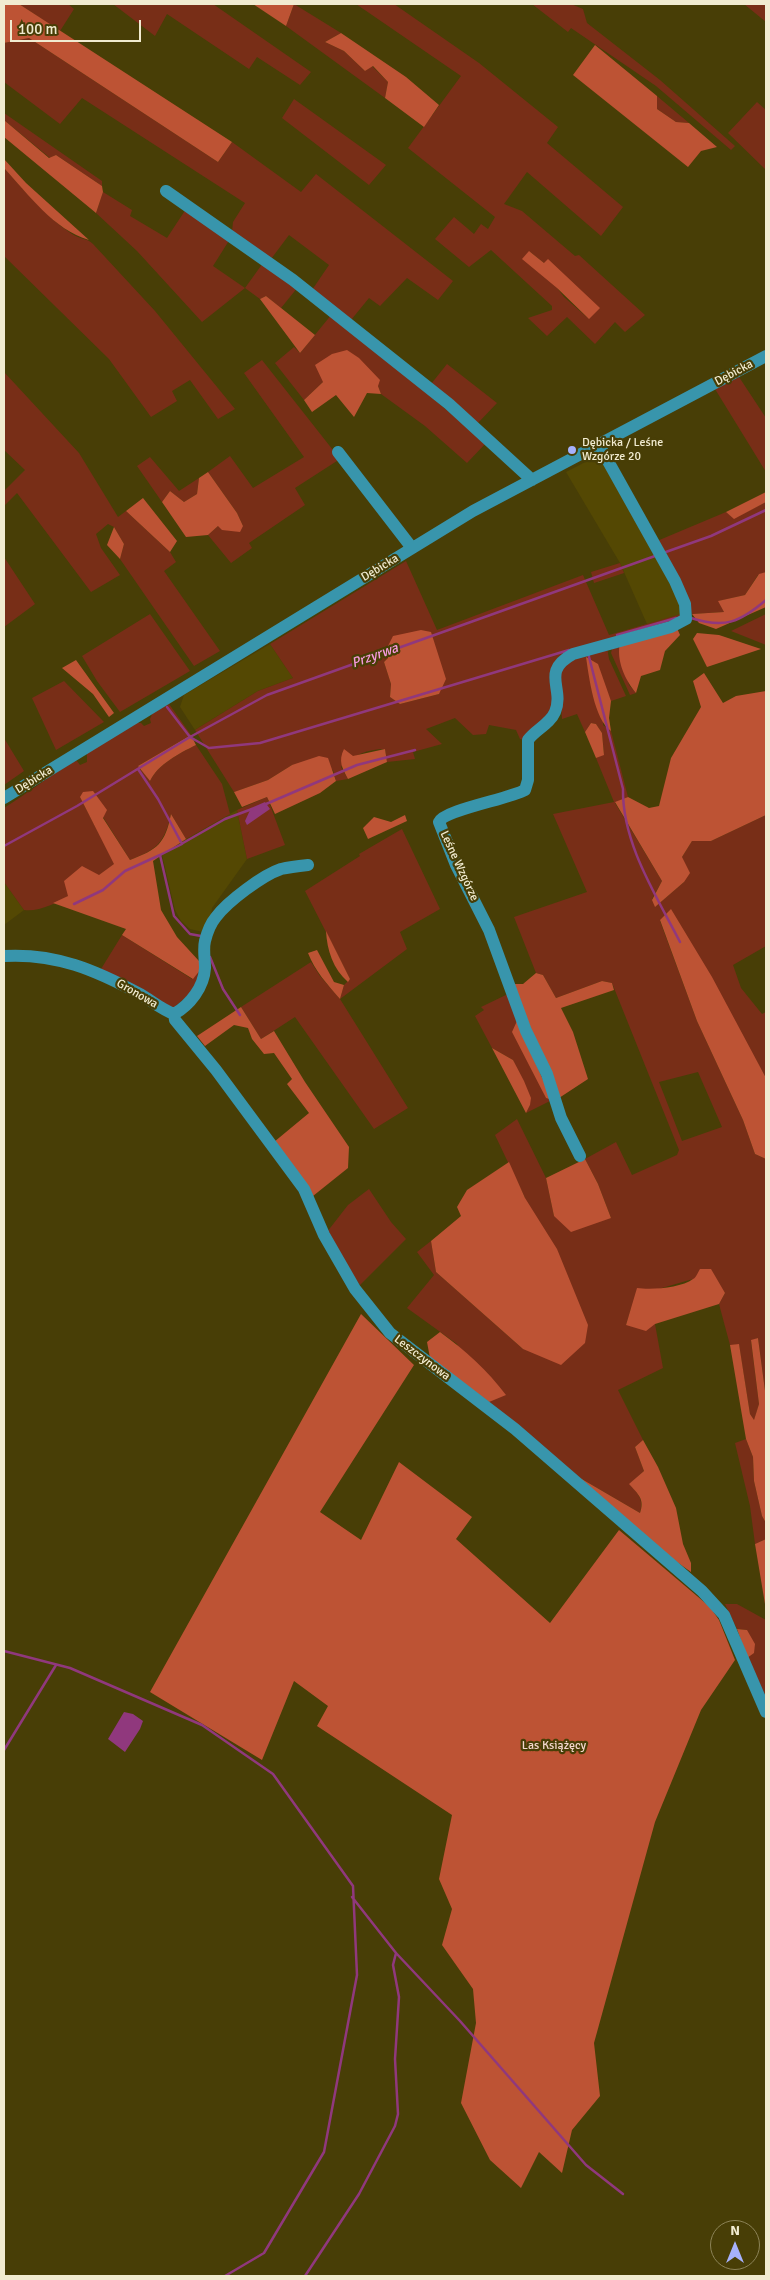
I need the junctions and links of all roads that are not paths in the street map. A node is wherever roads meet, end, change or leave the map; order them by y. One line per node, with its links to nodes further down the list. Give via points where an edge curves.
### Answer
1 (166, 191): 5 (street, via 293,280 449,404)
2 (766, 356): 3 (street, Dębicka)
3 (598, 445): 5 (street, Dębicka); 11 (street, Leśne Wzgórze, via 661,554 685,604 686,619 671,627 573,654 562,661 555,671 557,702 554,713 528,740 525,790 446,814 439,822 456,865 489,930 526,1031 547,1074 561,1118)
4 (338, 452): 6 (street)
5 (532, 480): 6 (street, Dębicka)
6 (412, 548): 7 (street, Dębicka)
7 (4, 798)
8 (308, 865): 10 (street, via 268,875 215,917 204,944 202,982 184,1008)
9 (4, 956): 10 (street, Gronowa, via 35,956 74,964 102,975)
10 (174, 1014): 12 (street, Leszczynowa, via 175,1020 304,1189 324,1235 355,1289 390,1333 483,1403 686,1576 724,1616)
11 (580, 1156)
12 (766, 1712)

